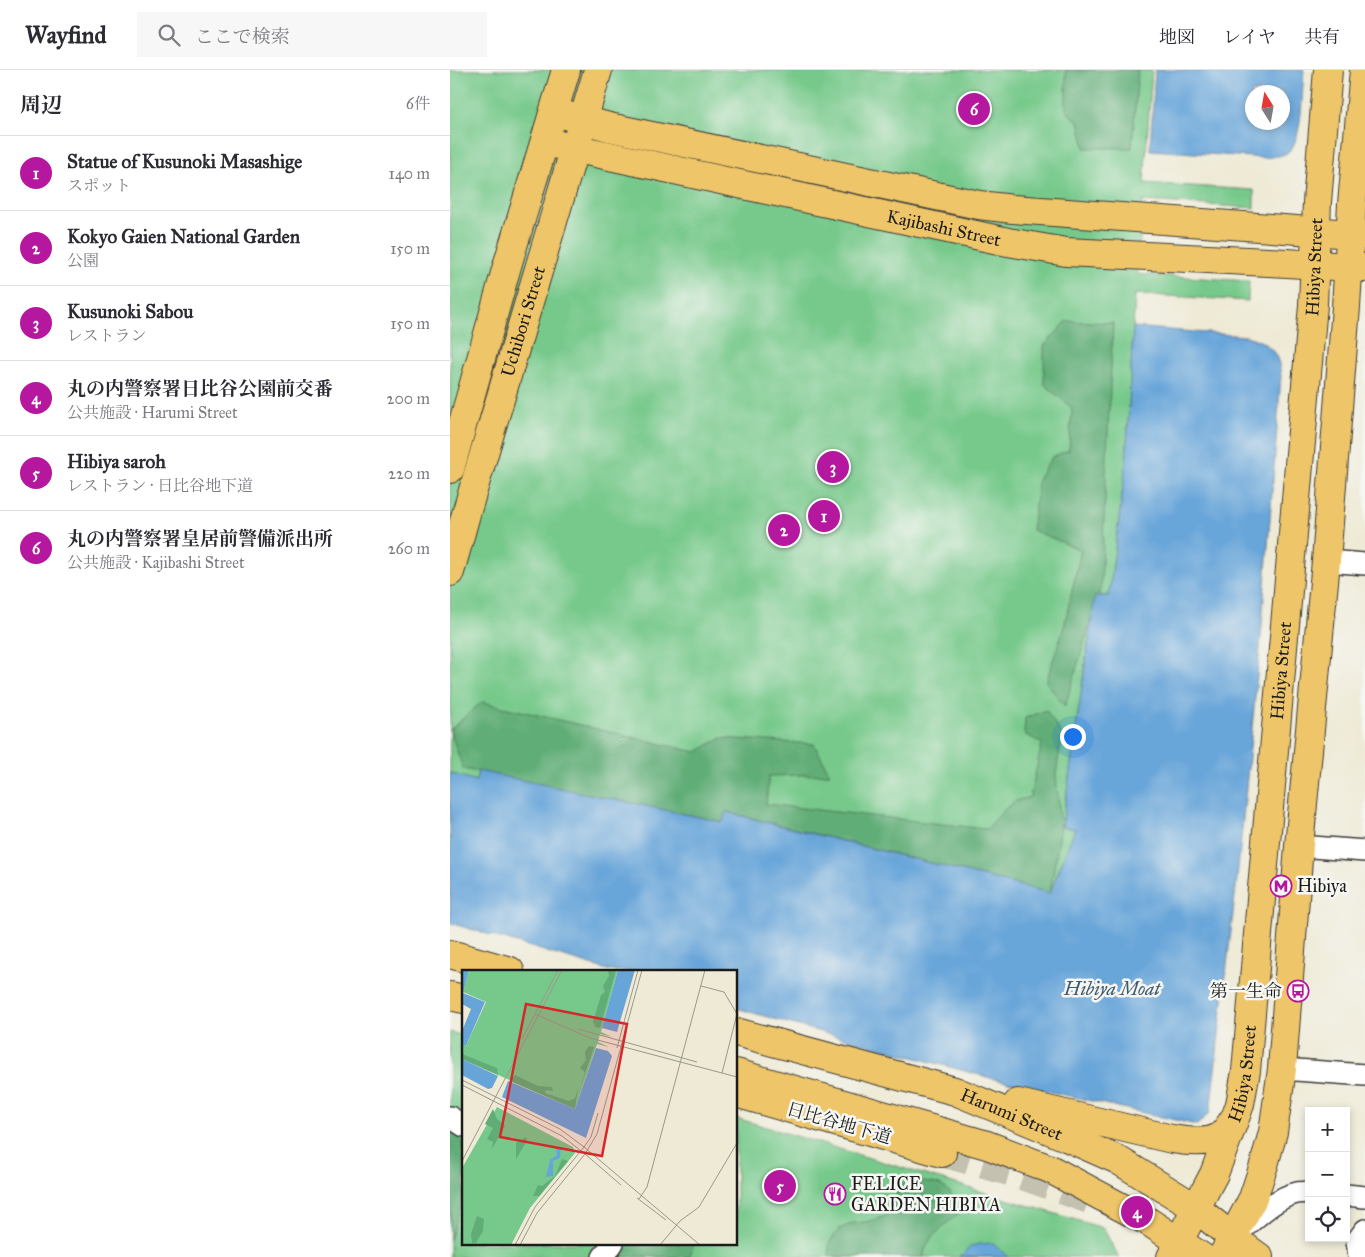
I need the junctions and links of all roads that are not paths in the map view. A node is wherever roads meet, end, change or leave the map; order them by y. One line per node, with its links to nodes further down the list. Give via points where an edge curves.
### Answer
1 (566, 70): 5 (main road, Uchibori Street)
2 (598, 70): 6 (main road, Uchibori Street)
3 (1328, 70): 9 (main road, Hibiya Street)
4 (1364, 70): 10 (main road, Hibiya Street)
5 (554, 112): 6 (main road, Kajibashi Street); 7 (main road, Uchibori Street)
6 (583, 120): 8 (main road, Uchibori Street); 9 (main road, Kajibashi Street, via 979,205)
7 (545, 142): 8 (main road, Kajibashi Street); 13 (main road, Uchibori Street)
8 (575, 149): 11 (main road, Kajibashi Street, via 1056,250); 16 (main road, Uchibori Street)
9 (1316, 231): 10 (main road, Kajibashi Street); 11 (main road, Hibiya Street)
10 (1358, 234): 12 (main road, Hibiya Street)
11 (1314, 265): 12 (main road, Kajibashi Street); 27 (main road, Hibiya Street, via 1312,322 1246,1071)
12 (1357, 268): 14 (main road, Hibiya Street)
13 (450, 469)
14 (1326, 561): 15 (street); 17 (main road, Hibiya Street)
15 (1365, 564)
16 (450, 572)
17 (1299, 846): 18 (street); 22 (main road, Hibiya Street)
18 (1365, 851)
19 (450, 954): 20 (main road)
20 (506, 970)
21 (738, 1033): 25 (main road, Harumi Street)
22 (1282, 1069): 24 (street); 37 (main road, Hibiya Street, via 1273,1132 1264,1165 1252,1198)
23 (738, 1074): 38 (main road, Harumi Street, via 988,1145 1050,1169 1149,1222)
24 (1365, 1075)
25 (955, 1091): 27 (main road, via 1188,1141 1217,1138); 34 (main road, Harumi Street, via 1118,1160)
26 (738, 1094): 30 (main road, 日比谷地下道)
27 (1237, 1113): 34 (main road, Hibiya Street, via 1214,1174)
28 (450, 1117): 29 (street)
29 (462, 1125)
30 (942, 1153)
31 (1305, 1192): 37 (street, via 1296,1193 1268,1207)
32 (1350, 1195): 33 (street)
33 (1365, 1197)
34 (1196, 1208): 37 (main road, Harumi Street); 38 (main road, Hibiya Street)
35 (1365, 1230): 43 (street, via 1358,1241)
36 (612, 1244): 40 (street)
37 (1227, 1247): 42 (main road, Harumi Street)
38 (1175, 1249): 41 (main road, Harumi Street)
39 (1365, 1250): 43 (street)
40 (603, 1257)
41 (1202, 1257)
42 (1260, 1257)
43 (1360, 1257)

